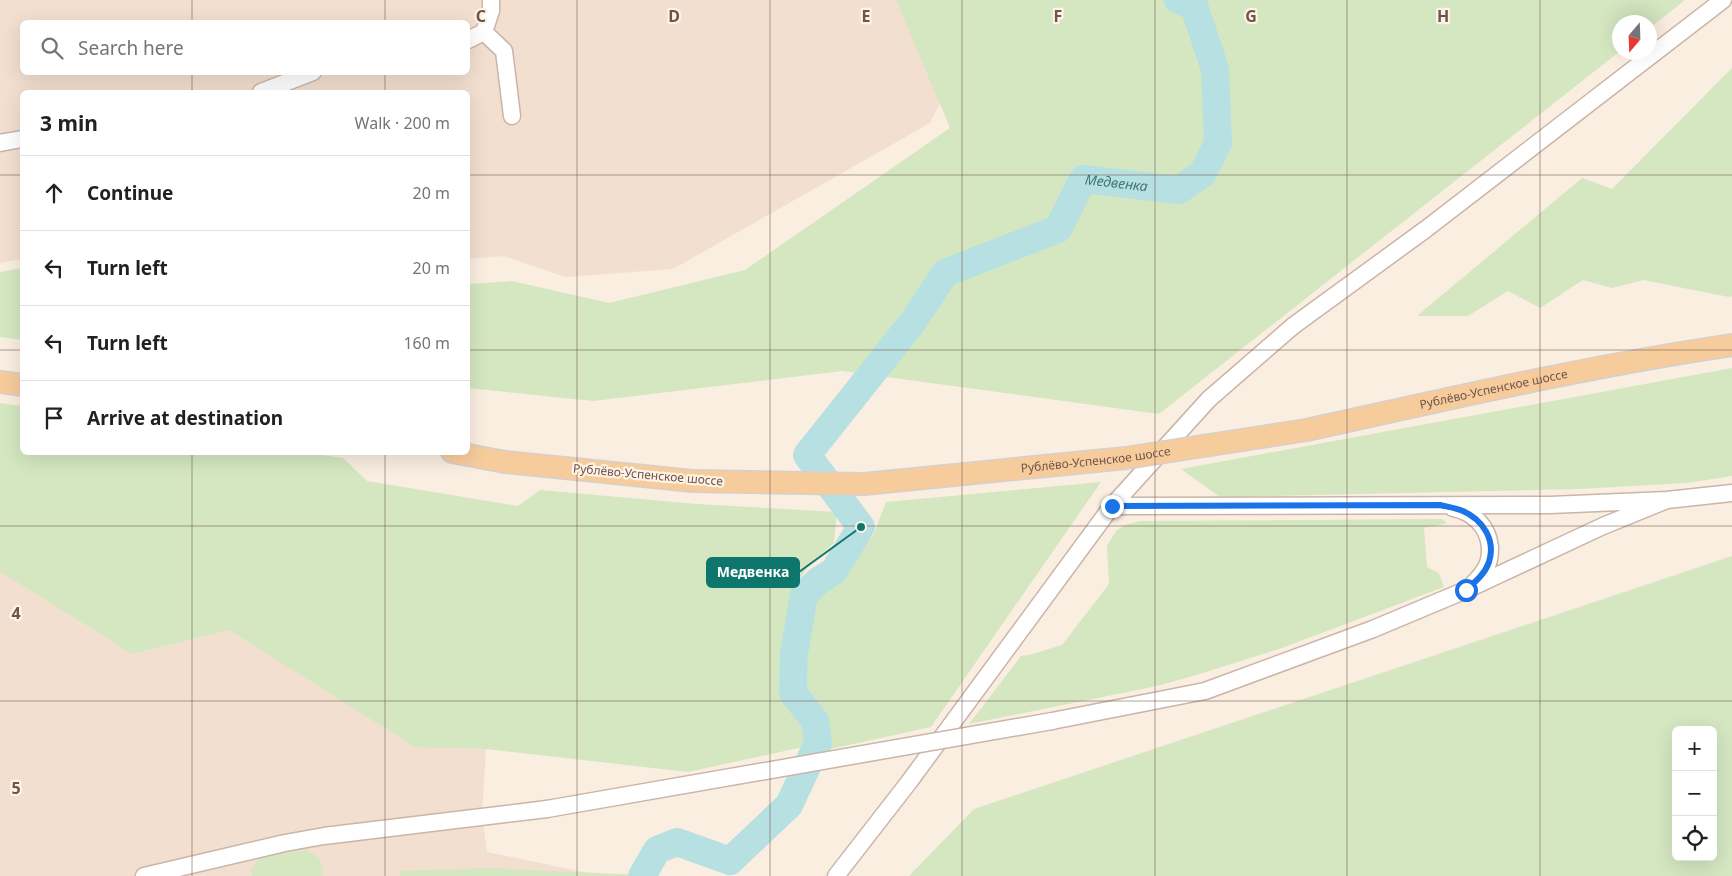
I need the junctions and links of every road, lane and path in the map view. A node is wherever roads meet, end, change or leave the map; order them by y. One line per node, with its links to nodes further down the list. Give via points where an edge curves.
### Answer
1 (491, 0): 3 (street)
2 (1723, 0): 19 (street, via 1426,229 1293,326 1210,399)
3 (484, 32): 4 (street); 7 (street, via 504,51)
4 (470, 39)
5 (305, 75): 6 (street)
6 (266, 90)
7 (512, 116)
8 (20, 139): 9 (street)
9 (0, 143)
10 (1732, 345): 12 (main road, Рублёво-Успенское шоссе)
11 (1732, 350): 12 (street)
12 (1668, 354): 15 (main road, Рублёво-Успенское шоссе, bridge, via 1306,430 1126,458 864,484 693,481 505,462)
13 (0, 382): 14 (main road)
14 (20, 385)
15 (468, 455)
16 (1731, 493): 17 (street)
17 (1667, 500): 18 (street); 20 (street)
18 (1440, 505): 19 (street); 20 (street, via 1462,510 1474,517 1484,526 1489,538 1488,563 1480,577)
19 (1112, 506): 22 (street)
20 (1466, 590): 21 (street, bridge, via 1373,629 1205,691 1052,721 546,809 324,836)
21 (144, 876)
22 (836, 876)

